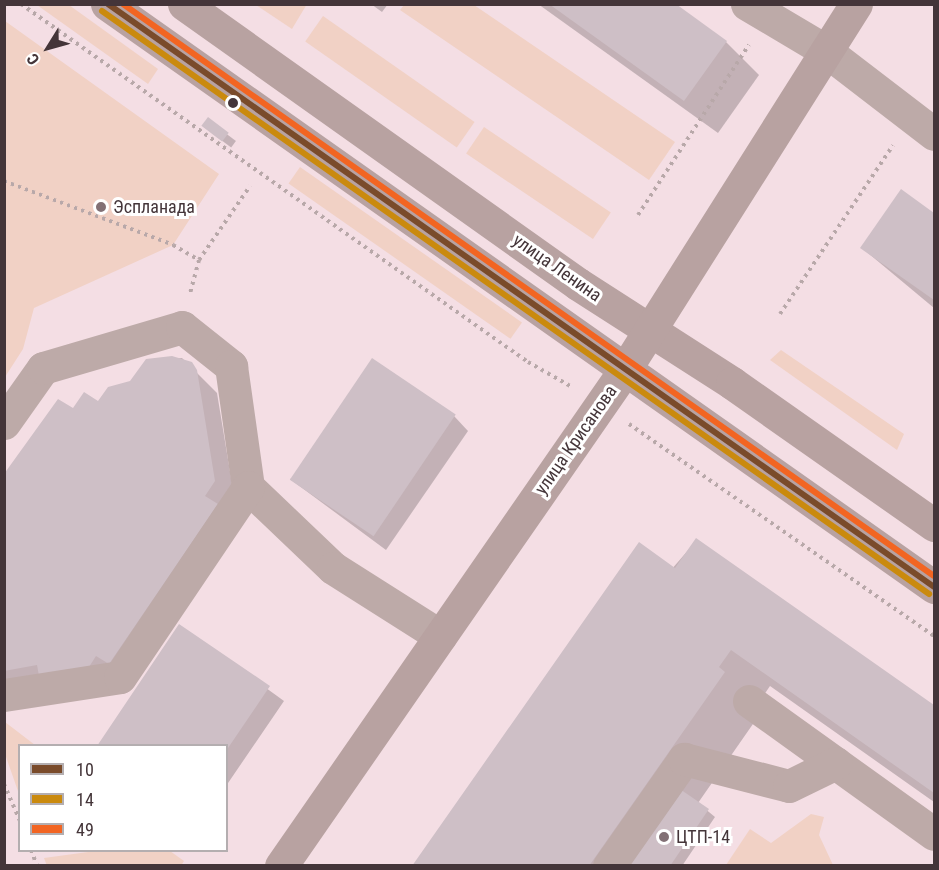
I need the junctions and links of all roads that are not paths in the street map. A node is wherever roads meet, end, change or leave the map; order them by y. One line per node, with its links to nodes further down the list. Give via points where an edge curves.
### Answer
1 (107, 4): 8 (main road)
2 (184, 4): 7 (main road, улица Ленина)
3 (856, 4): 5 (main road, улица Крисанова)
4 (756, 11): 5 (lane)
5 (826, 51): 6 (lane); 7 (main road, улица Крисанова)
6 (924, 124)
7 (651, 331): 8 (main road, улица Крисанова); 11 (main road, улица Ленина)
8 (624, 371): 12 (main road); 13 (main road, улица Крисанова)
9 (4, 423): 10 (lane, via 43,368 182,327 231,366)
10 (248, 488): 13 (lane, via 333,568); 14 (lane, via 120,677)
11 (934, 525)
12 (934, 587)
13 (440, 636): 18 (main road, улица Крисанова)
14 (4, 695)
15 (749, 701): 16 (lane)
16 (836, 763): 17 (lane); 19 (lane, via 789,786 684,759)
17 (934, 834)
18 (281, 866)
19 (609, 866)

